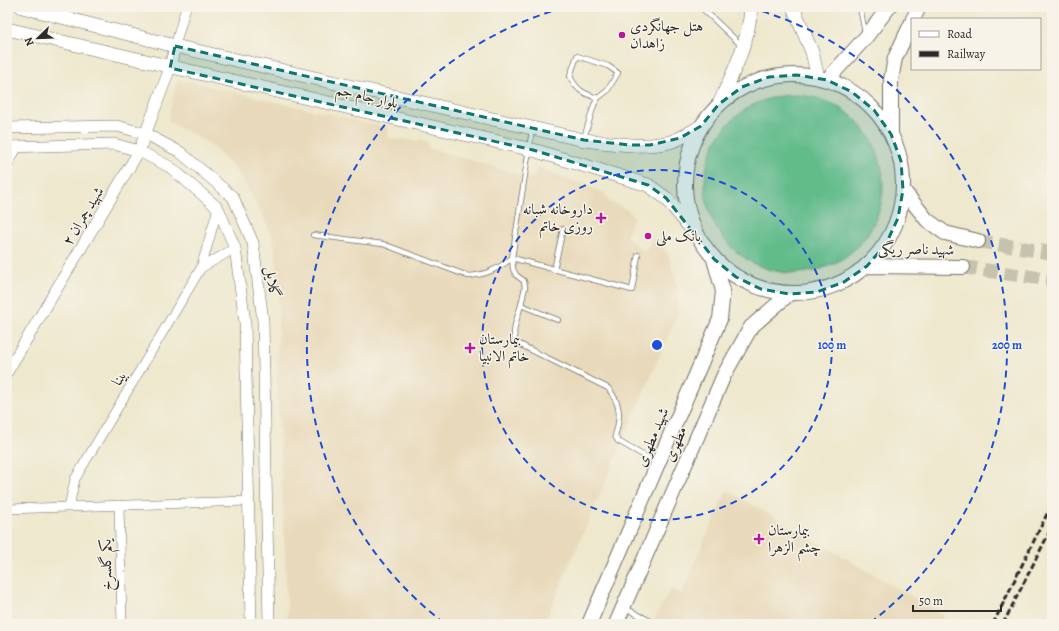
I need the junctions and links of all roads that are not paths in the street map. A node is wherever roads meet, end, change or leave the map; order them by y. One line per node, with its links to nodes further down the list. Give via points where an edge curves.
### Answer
1 (22, 7): 13 (main road, بلوار جام جم)
2 (186, 7): 13 (street)
3 (701, 7): 14 (lane)
4 (752, 7): 14 (main road)
5 (793, 7): 16 (main road)
6 (860, 7): 12 (lane)
7 (890, 7): 12 (main road)
8 (919, 7): 9 (main road)
9 (914, 18)
10 (911, 24): 23 (main road, via 895,58)
11 (7, 29): 15 (main road, بلوار جام جم)
12 (866, 37): 16 (main road)
13 (175, 46): 15 (street, شهید چمران ۲); 21 (main road, بلوار جام جم)
14 (744, 47): 18 (main road)
15 (170, 68): 22 (street, شهید چمران ۲); 26 (main road, بلوار جام جم)
16 (823, 79): 18 (main road, via 797,75 769,77 742,88); 23 (main road, via 852,92 874,110)
17 (598, 98): 17 (lane, via 607,91 618,73 608,66 577,56 570,76 575,86 585,94); 24 (lane)
18 (719, 104): 19 (main road)
19 (701, 126): 24 (main road, بلوار جام جم, via 680,138 650,145); 33 (main road, via 689,153 684,181 687,209)
20 (7, 128): 22 (street, گلایل, via 117,126)
21 (532, 128): 24 (main road, بلوار جام جم); 26 (lane)
22 (146, 134): 27 (street, شهید چمران ۲); 55 (street, گلایل, via 180,152 233,197 253,243 263,321)
23 (891, 134): 29 (main road, via 900,161)
24 (584, 140)
25 (13, 146): 27 (street, via 114,144); 28 (street)
26 (528, 149): 33 (main road, بلوار جام جم, via 648,185 666,198); 37 (lane)
27 (140, 151): 30 (street, via 170,167); 46 (street, شهید چمران ۲)
28 (7, 166)
29 (903, 190): 34 (main road, شهید ناصر ریگی, via 927,220 945,233); 39 (main road, via 898,218 886,244)
30 (218, 208): 35 (street); 41 (street)
31 (563, 229): 42 (lane)
32 (313, 235): 37 (lane, via 383,244 468,276 483,275 501,267)
33 (697, 236): 38 (main road)
34 (978, 241)
35 (235, 248): 41 (street); 48 (street, via 244,322)
36 (638, 256): 42 (lane, via 632,290)
37 (512, 258): 42 (lane); 44 (lane, via 516,275 524,281)
38 (714, 259): 43 (main road, via 736,277 761,289); 47 (main road, شهید مطهری, via 724,291 720,319)
39 (868, 266): 40 (main road, شهید ناصر ریگی); 43 (main road, via 844,282 818,292)
40 (963, 267)
41 (202, 268): 50 (street, بینا, via 75,479)
42 (554, 270)
43 (789, 294): 52 (main road, مطهری, via 751,327 724,374)
44 (521, 305): 45 (lane); 47 (lane, via 514,334 517,343 608,388 619,407 615,436 618,441)
45 (558, 320)
46 (7, 372)
47 (659, 464): 56 (main road, شهید مطهری)
48 (248, 500): 49 (street); 54 (street)
49 (119, 505): 50 (street); 53 (street, یکم گلسرخ)
50 (69, 507): 51 (street)
51 (7, 509)
52 (623, 607): 57 (main road, مطهری); 58 (lane)
53 (122, 624)
54 (251, 624)
55 (269, 624)
56 (589, 624)
57 (616, 624)
58 (656, 624)

